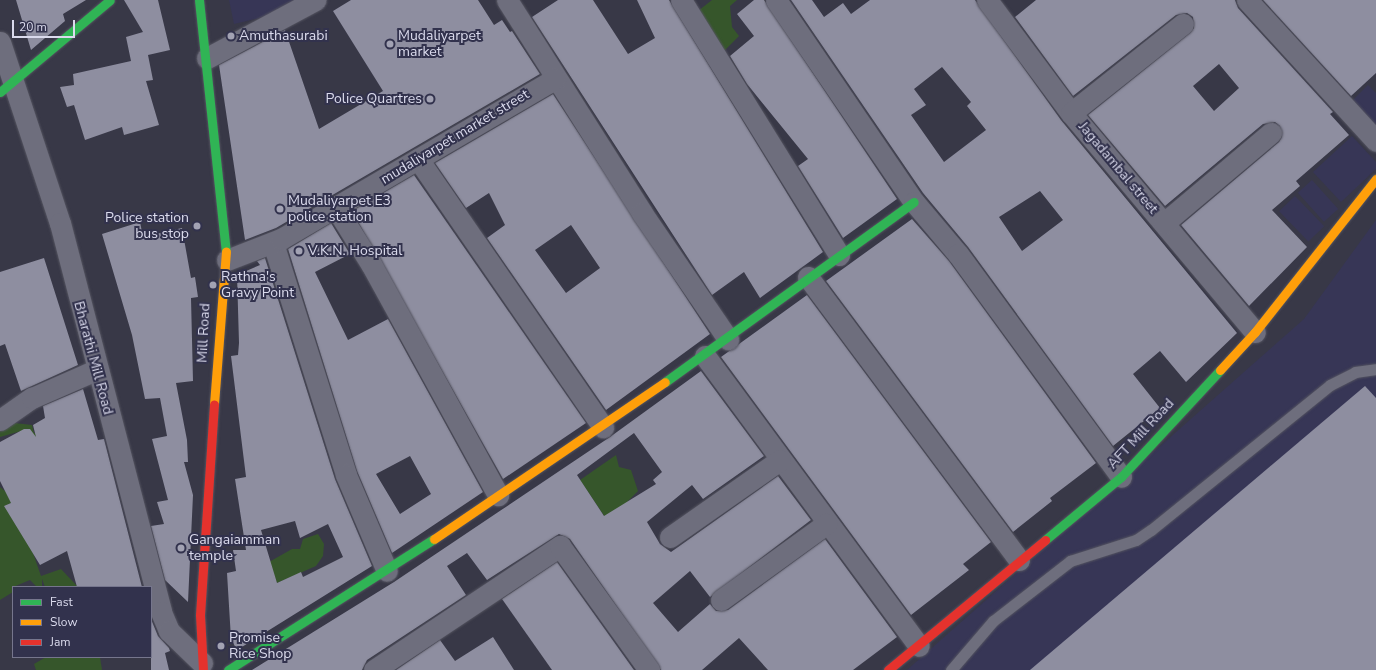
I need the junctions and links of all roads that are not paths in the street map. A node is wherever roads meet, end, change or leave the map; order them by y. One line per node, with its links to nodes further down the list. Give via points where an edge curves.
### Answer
1 (110, 0): 13 (street)
2 (199, 0): 11 (street, Mill Road)
3 (315, 0): 11 (street)
4 (507, 0): 12 (street)
5 (681, 0): 23 (street)
6 (776, 0): 19 (street)
7 (1247, 0): 16 (street)
8 (990, 1): 14 (street, Jagadambal street)
9 (1183, 24): 14 (street)
10 (0, 42): 13 (street, Bharathi Mill Road)
11 (207, 58): 24 (street, Mill Road, via 210,125)
12 (555, 78): 17 (street, mudaliyarpet market street); 27 (street)
13 (6, 88): 30 (street, Bharathi Mill Road, via 60,223)
14 (1071, 113): 21 (street, Jagadambal street)
15 (1271, 133): 21 (street)
16 (1376, 141)
17 (418, 159): 20 (street, mudaliyarpet market street); 32 (street)
18 (1376, 179): 26 (street, AFT Mill Road)
19 (914, 202): 23 (street); 34 (street, via 962,260)
20 (336, 208): 22 (street, mudaliyarpet market street); 35 (street, via 371,264)
21 (1164, 223): 26 (street, Jagadambal street)
22 (273, 243): 24 (street, mudaliyarpet market street); 39 (street, via 346,475)
23 (839, 255): 25 (street)
24 (227, 260): 42 (street, Mill Road, via 221,296 200,615)
25 (808, 277): 27 (street); 38 (street)
26 (1255, 332): 34 (street, AFT Mill Road)
27 (728, 340): 28 (street)
28 (705, 356): 32 (street); 33 (street)
29 (1376, 369): 47 (lane, via 1355,372 1330,385 1136,540 1070,561 993,621)
30 (96, 370): 31 (street, via 32,398); 42 (street, Bharathi Mill Road, via 161,612 169,631)
31 (0, 420)
32 (603, 427): 35 (street)
33 (780, 460): 36 (street); 37 (street)
34 (1121, 477): 38 (street, AFT Mill Road)
35 (498, 495): 39 (street)
36 (826, 524): 40 (street); 41 (street)
37 (670, 537)
38 (1019, 560): 41 (street, AFT Mill Road)
39 (387, 571): 43 (street)
40 (721, 600)
41 (918, 646): 46 (street, AFT Mill Road)
42 (202, 667)
43 (228, 670)
44 (374, 670): 45 (street, via 560,546)
45 (649, 670)
46 (888, 670)
47 (951, 670)

